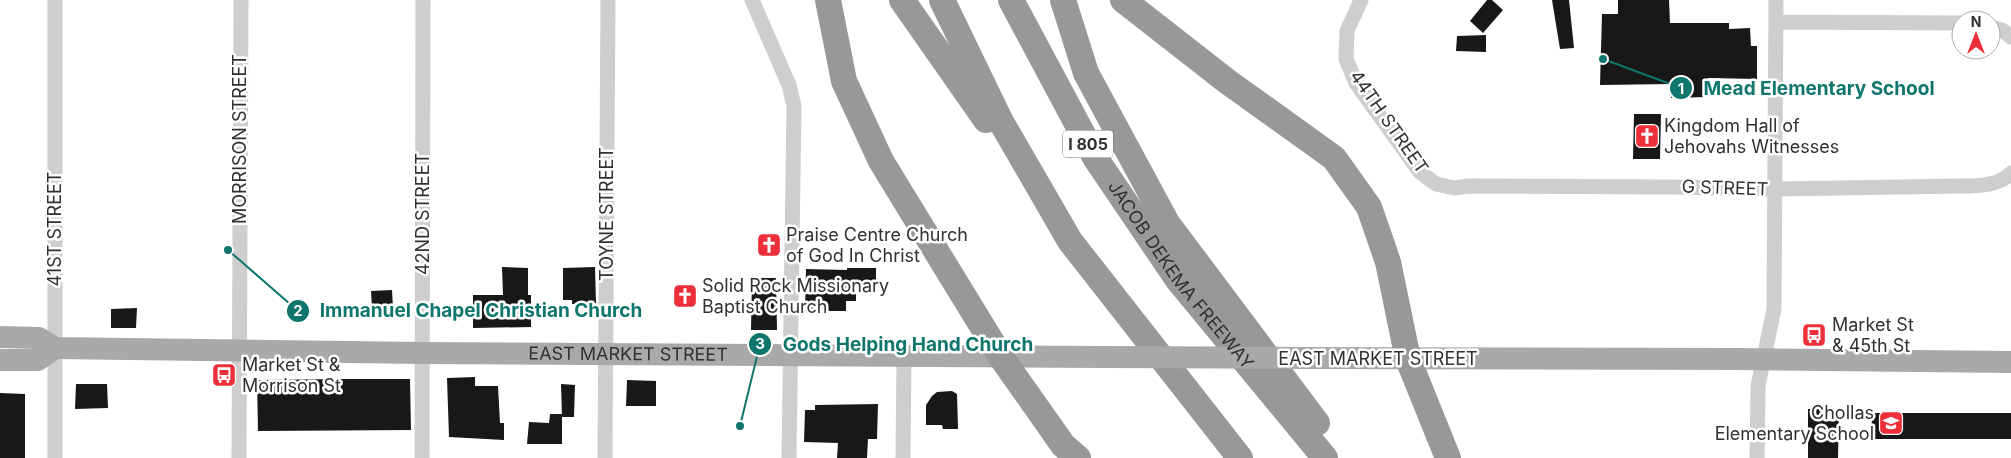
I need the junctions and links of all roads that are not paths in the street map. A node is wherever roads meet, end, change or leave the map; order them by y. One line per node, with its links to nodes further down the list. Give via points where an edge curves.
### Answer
1 (55, 0): 21 (street, 41ST STREET)
2 (241, 0): 22 (street, MORRISON STREET)
3 (423, 0): 23 (street, 42ND STREET)
4 (608, 0): 24 (street, TOYNE STREET)
5 (752, 0): 25 (street, via 789,85 794,106)
6 (828, 0): 27 (highway, via 844,81 881,161)
7 (902, 0): 19 (highway)
8 (942, 0): 19 (highway, via 1000,120)
9 (1010, 0): 40 (highway, JACOB DEKEMA FREEWAY / I 805, via 1096,160 1172,272)
10 (1063, 0): 41 (highway, via 1086,73 1167,223)
11 (1361, 0): 17 (street, 44TH STREET, via 1347,31 1346,59 1356,83 1420,172)
12 (1776, 0): 14 (street)
13 (1130, 6): 28 (highway, via 1334,158 1369,207 1388,262)
14 (1776, 22): 15 (street); 18 (street)
15 (1951, 23)
16 (2011, 173): 18 (street, G STREET, via 2005,180 1981,186)
17 (1436, 184): 18 (street, G STREET, via 1454,188)
18 (1776, 189): 30 (street, via 1774,309)
19 (1070, 241): 39 (highway)
20 (0, 337): 21 (main road, EAST MARKET STREET, via 39,338)
21 (54, 348): 22 (main road, EAST MARKET STREET); 29 (main road, via 38,360); 32 (street, 41ST STREET)
22 (239, 350): 23 (main road, EAST MARKET STREET); 33 (street, MORRISON STREET)
23 (423, 353): 24 (main road, EAST MARKET STREET); 34 (street, 42ND STREET)
24 (606, 353): 25 (main road, EAST MARKET STREET); 35 (street, TOYNE STREET)
25 (790, 356): 26 (main road, EAST MARKET STREET); 36 (street)
26 (904, 356): 27 (main road, EAST MARKET STREET); 37 (street)
27 (1000, 358): 28 (main road, EAST MARKET STREET, bridge); 38 (highway, via 1063,445)
28 (1408, 359): 30 (main road, EAST MARKET STREET); 42 (highway)
29 (0, 360)
30 (1763, 360): 31 (main road, EAST MARKET STREET); 43 (street, via 1758,386)
31 (2011, 362)
32 (55, 458)
33 (239, 458)
34 (422, 458)
35 (605, 458)
36 (790, 458)
37 (903, 458)
38 (1078, 458)
39 (1240, 458)
40 (1325, 458)
41 (1342, 458)
42 (1448, 458)
43 (1757, 458)

